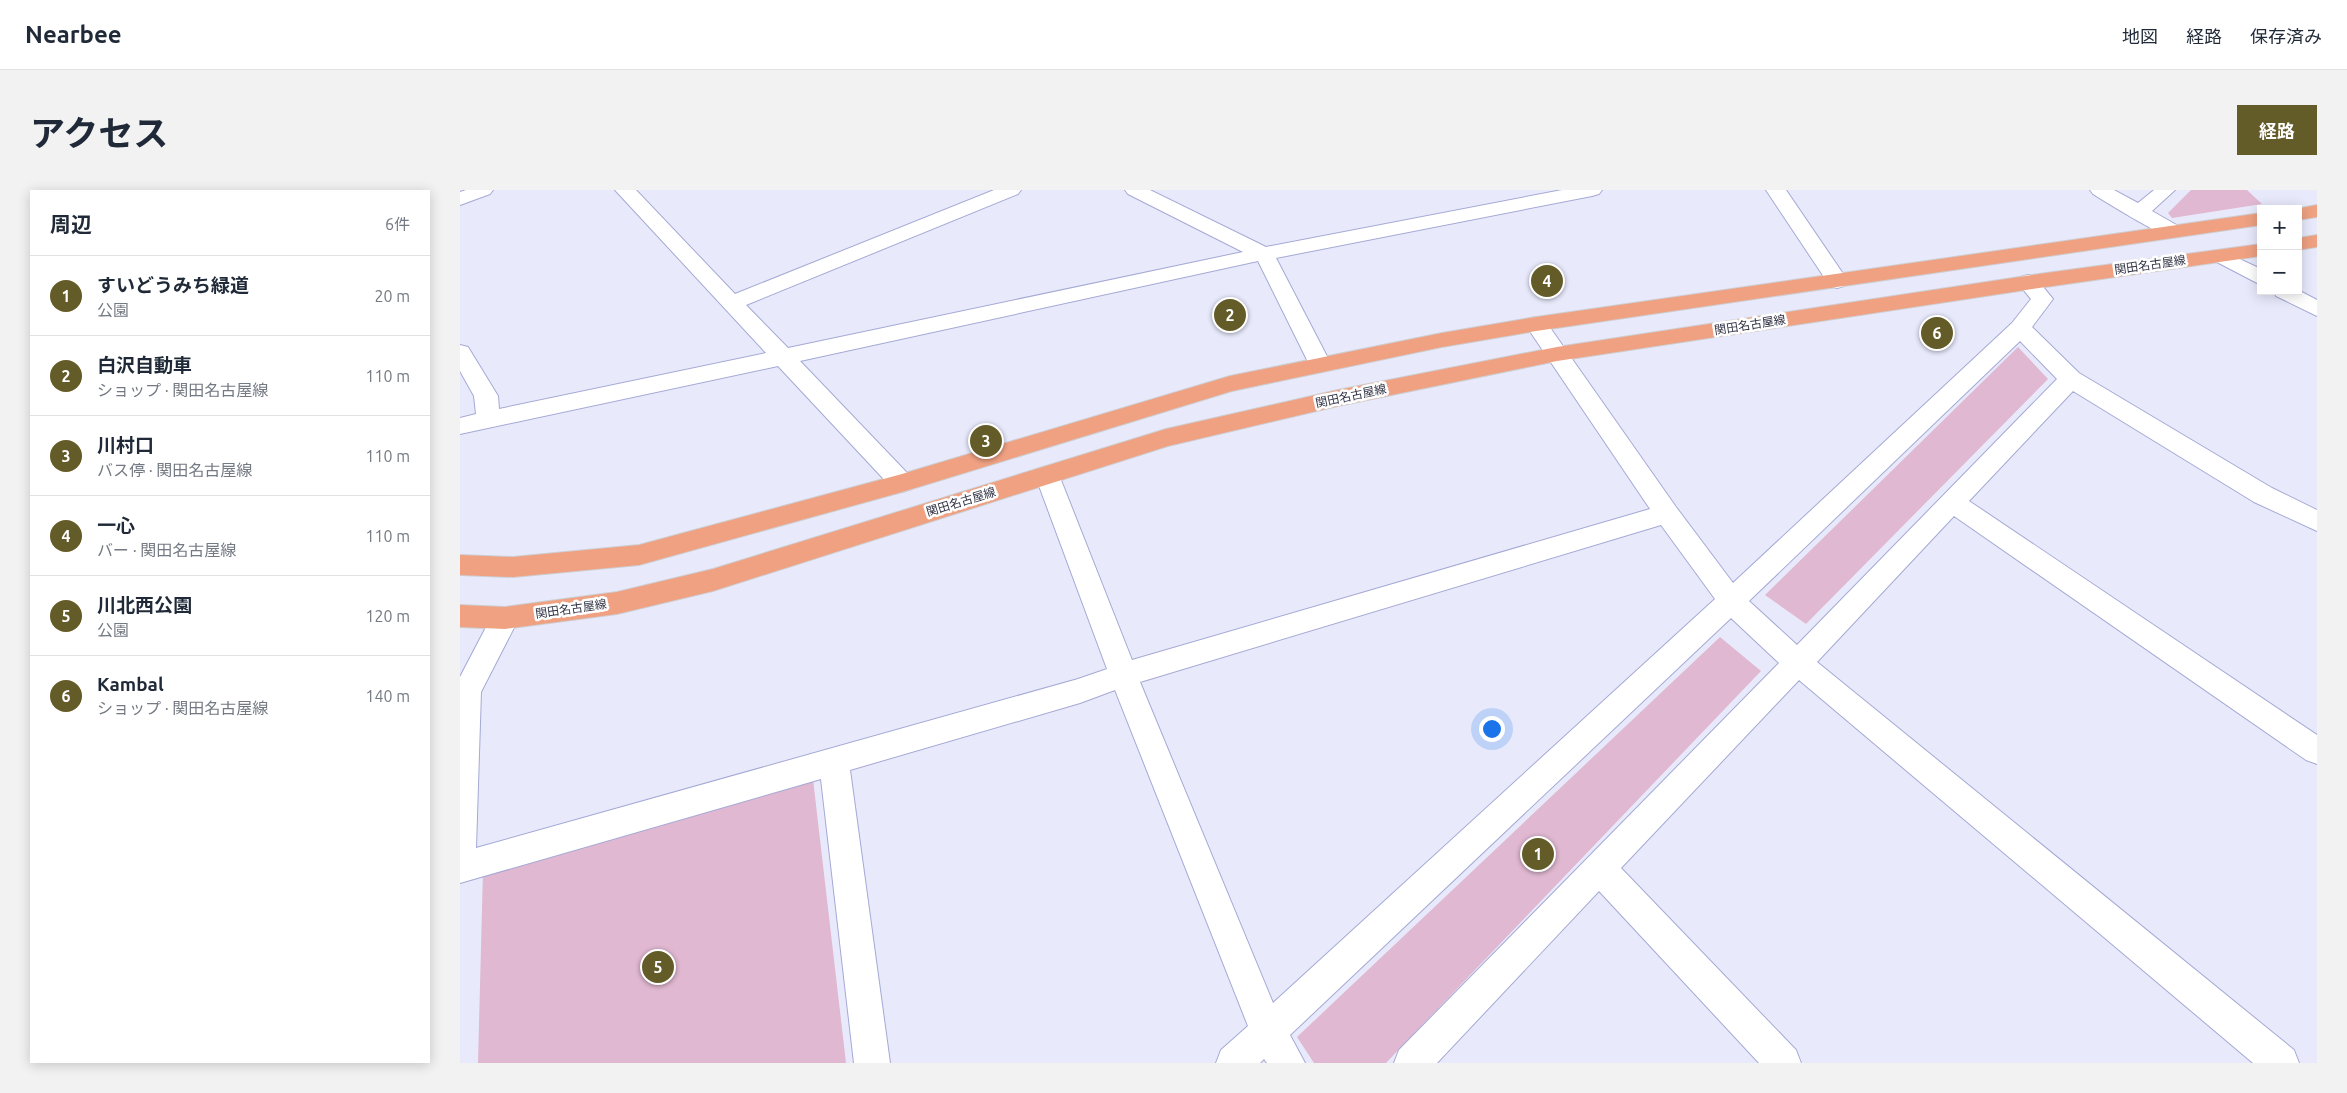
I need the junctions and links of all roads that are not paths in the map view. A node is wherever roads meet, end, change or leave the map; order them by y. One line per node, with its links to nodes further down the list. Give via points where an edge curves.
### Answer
1 (483, 190): 10 (street)
2 (625, 190): 26 (street)
3 (1011, 190): 26 (street)
4 (1135, 190): 20 (street)
5 (1494, 190): 11 (street)
6 (1592, 190): 11 (street)
7 (1776, 190): 23 (street)
8 (2100, 190): 13 (street)
9 (2165, 190): 13 (street)
10 (460, 199)
11 (1513, 206): 20 (street)
12 (2317, 211): 14 (main road)
13 (2137, 212): 16 (street)
14 (2302, 213)
15 (2257, 220): 16 (main road)
16 (2173, 231): 23 (main road)
17 (2317, 241): 18 (main road)
18 (2302, 243)
19 (2257, 251): 21 (main road, 関田名古屋線)
20 (1263, 254): 32 (street); 33 (street)
21 (2220, 256): 22 (street); 24 (main road, 関田名古屋線)
22 (2257, 276)
23 (1837, 281): 28 (main road)
24 (2028, 282): 29 (street, via 2042,299); 31 (main road, 関田名古屋線)
25 (2291, 295): 27 (street)
26 (732, 303): 32 (street)
27 (2317, 309)
28 (1536, 324): 31 (street); 33 (main road)
29 (2020, 328): 34 (street); 43 (street)
30 (460, 352): 35 (street, via 486,396)
31 (1557, 354): 37 (main road, 関田名古屋線, via 1338,398 1166,438); 40 (street)
32 (783, 357): 35 (street); 38 (street)
33 (1320, 364): 38 (main road, via 1230,384)
34 (2071, 379): 39 (street); 41 (street, via 2263,495)
35 (488, 420): 36 (street)
36 (460, 426)
37 (1047, 476): 45 (main road, 関田名古屋線, via 713,580 617,603); 47 (street)
38 (902, 483): 42 (main road, via 638,555 513,567)
39 (1952, 502): 46 (street); 48 (street)
40 (1667, 514): 43 (street); 47 (street)
41 (2317, 521)
42 (460, 564)
43 (1731, 601): 46 (street); 53 (street)
44 (460, 616): 45 (main road, 関田名古屋線)
45 (505, 618): 50 (street, via 467,692)
46 (1798, 663): 52 (street); 59 (street)
47 (1123, 675): 49 (street, via 1080,692); 53 (street)
48 (2317, 751)
49 (834, 763): 51 (street); 54 (street)
50 (460, 852)
51 (460, 868)
52 (1600, 868): 57 (street); 58 (street)
53 (1267, 1031): 55 (street); 56 (street)
54 (872, 1063)
55 (1234, 1063)
56 (1287, 1063)
57 (1412, 1063)
58 (1783, 1063)
59 (2281, 1063)

